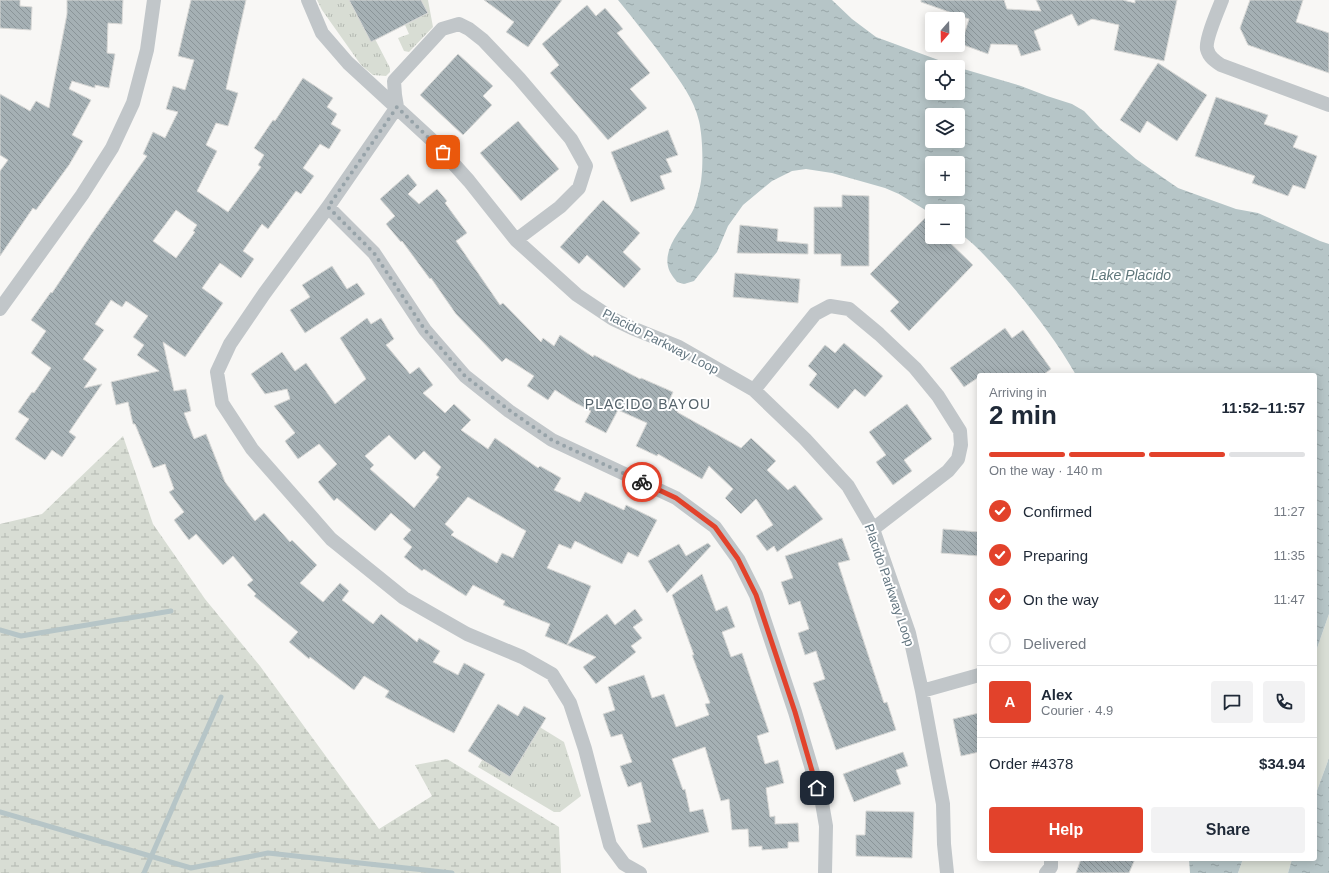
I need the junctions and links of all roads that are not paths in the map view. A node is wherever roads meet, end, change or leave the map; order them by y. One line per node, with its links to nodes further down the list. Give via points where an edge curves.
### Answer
1 (154, 0): 8 (street, via 147,50 133,103 112,148)
2 (308, 0): 5 (street, Placido Parkway Loop, via 322,33 348,63)
3 (1222, 0): 4 (street, via 1206,48 1211,58 1221,65)
4 (1329, 106)
5 (397, 107): 6 (street); 7 (street, Placido Parkway Loop, via 434,142 469,181); 7 (street, via 394,81 442,29 459,24 483,40 519,78 571,139 586,166 579,188)
6 (328, 207): 14 (street, via 230,344 217,372 222,403 252,449 331,539 404,598 467,634 522,657 552,674 570,702 610,844 624,864); 15 (street, via 374,253 425,330 465,376 552,440 676,498 715,527 738,559 756,595 795,712 822,803 826,826)
7 (516, 240): 9 (street, Placido Parkway Loop, via 577,295 613,319 679,347)
8 (0, 309)
9 (754, 390): 10 (street, Placido Parkway Loop, via 805,439 848,486); 10 (street, via 815,314 830,306 849,309 915,368 938,396 960,431 958,459 948,471)
10 (874, 528): 12 (street, Placido Parkway Loop, via 909,633)
11 (977, 676): 12 (street)
12 (922, 691): 16 (street, Placido Parkway Loop, via 943,804)
13 (1051, 861): 17 (street, via 1051,867)
14 (640, 873)
15 (826, 873)
16 (947, 873)
17 (1046, 873)

